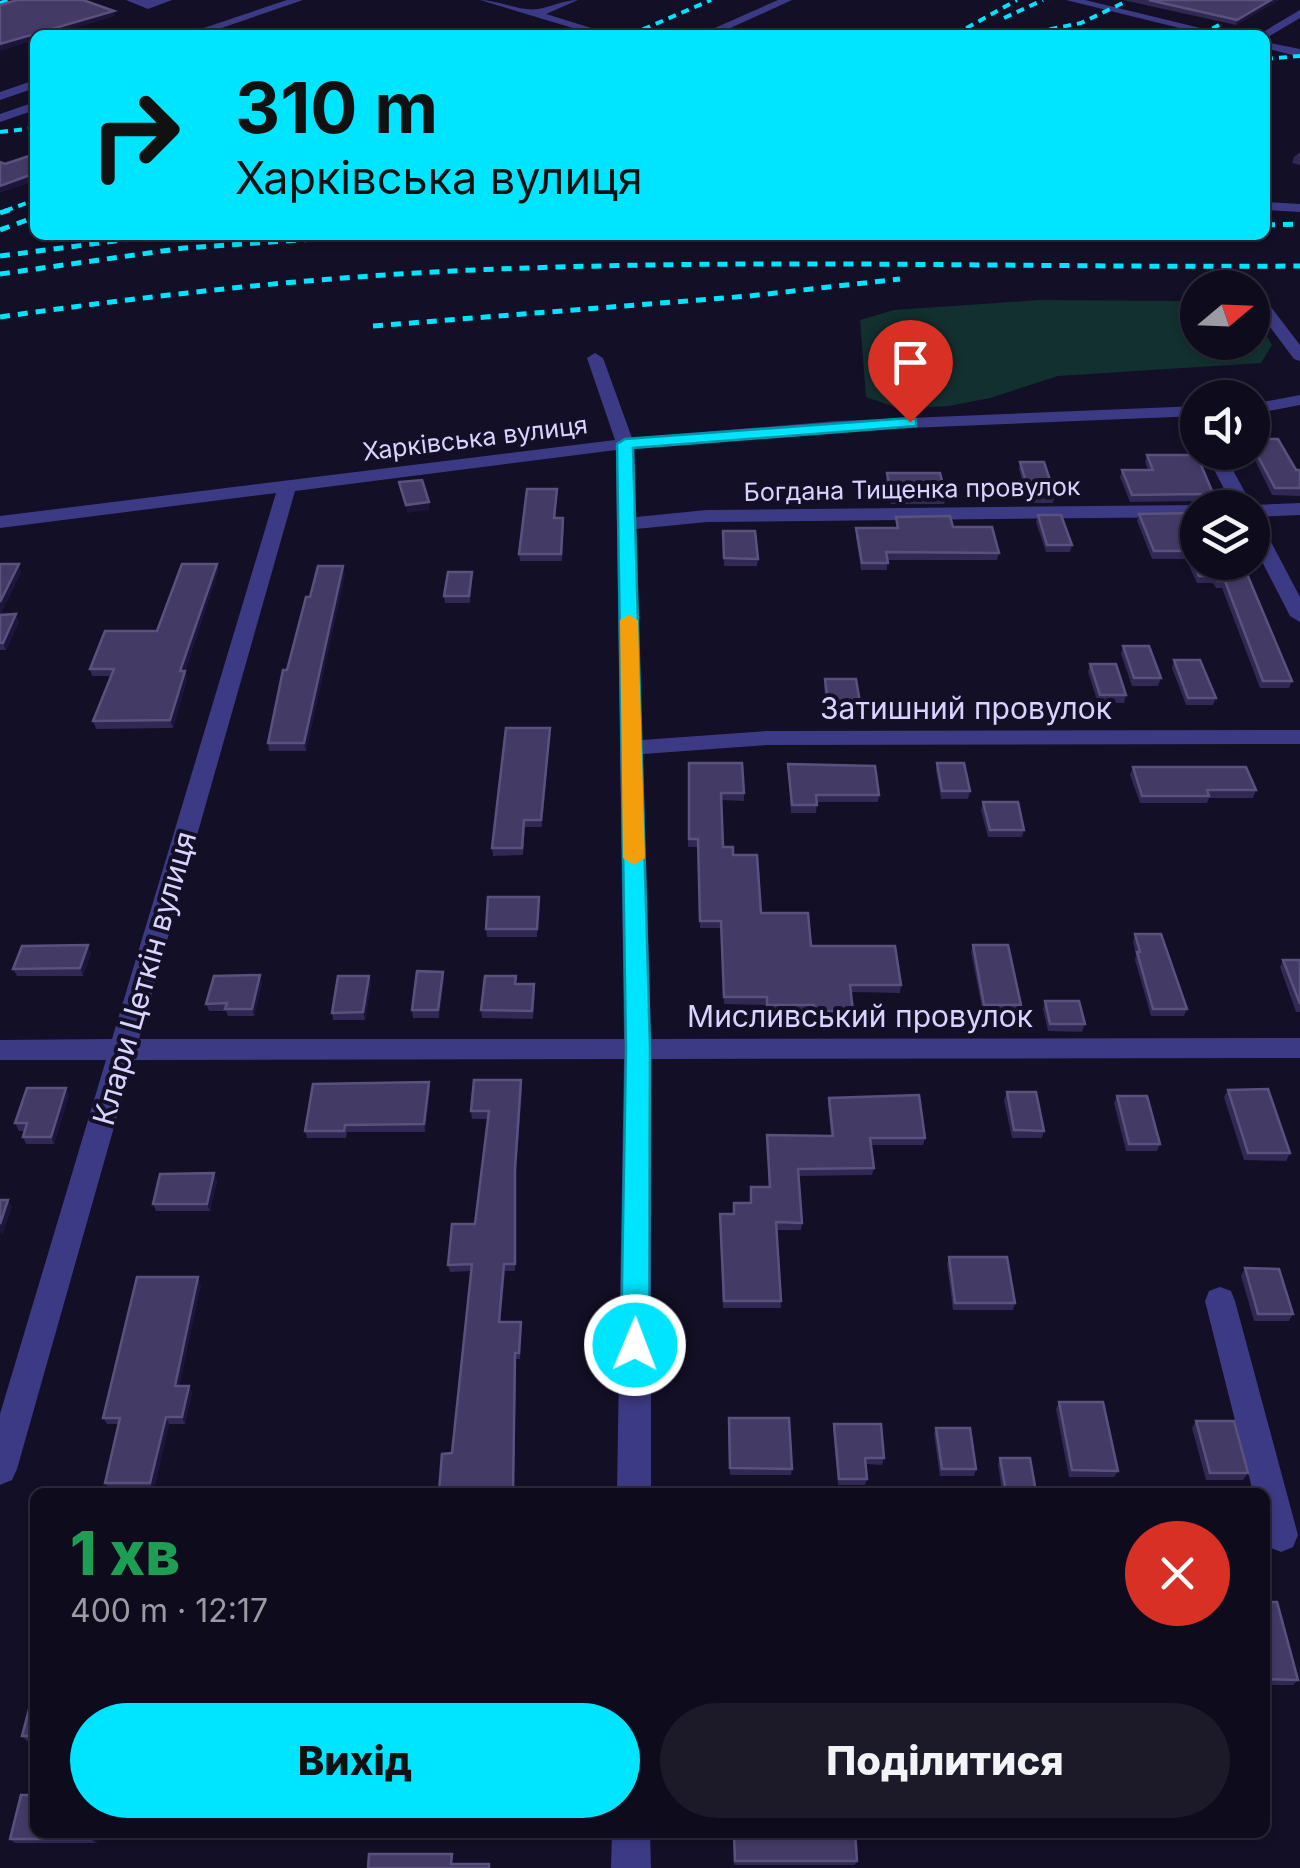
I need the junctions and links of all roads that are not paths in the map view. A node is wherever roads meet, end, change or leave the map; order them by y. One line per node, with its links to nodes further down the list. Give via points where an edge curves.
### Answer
1 (131, 0): 2 (street, via 148,6)
2 (166, 0)
3 (298, 0): 10 (street)
4 (485, 0): 9 (street)
5 (573, 0): 9 (street)
6 (787, 0): 12 (street)
7 (1071, 0): 13 (street)
8 (1300, 13): 14 (street)
9 (535, 14): 11 (street)
10 (205, 30)
11 (591, 30)
12 (717, 30)
13 (1202, 30)
14 (1270, 31)
15 (1270, 45): 16 (street)
16 (1300, 52)
17 (30, 86): 18 (street)
18 (0, 96)
19 (30, 108): 20 (street)
20 (0, 118)
21 (1270, 206): 22 (street)
22 (1300, 208)
23 (1270, 317): 24 (street)
24 (1300, 356)
25 (594, 358): 29 (street)
26 (1300, 400): 27 (street)
27 (1270, 406)
28 (1180, 415): 29 (street, Харківська вулиця, via 837,426)
29 (625, 444): 30 (street, Харківська вулиця); 35 (street)
30 (287, 487): 34 (street, Харківська вулиця); 43 (street, Клари Цеткін вулиця)
31 (1300, 509): 32 (street)
32 (1270, 510)
33 (1180, 512): 35 (street, Богдана Тищенка провулок, via 707,516)
34 (0, 522)
35 (627, 524): 39 (street)
36 (1270, 558): 37 (street)
37 (1300, 616)
38 (1300, 737): 39 (street, Затишний провулок, via 766,738)
39 (632, 748): 41 (street)
40 (1300, 1048): 41 (street, Мисливський провулок)
41 (638, 1049): 43 (street, Мисливський провулок); 46 (street)
42 (0, 1050): 43 (street, Мисливський провулок)
43 (123, 1050): 45 (street, Клари Цеткін вулиця)
44 (1220, 1301): 47 (street)
45 (0, 1470)
46 (634, 1488)
47 (1270, 1488)
48 (1270, 1490): 49 (street)
49 (1282, 1535)
50 (631, 1838): 51 (street)
51 (630, 1868)

